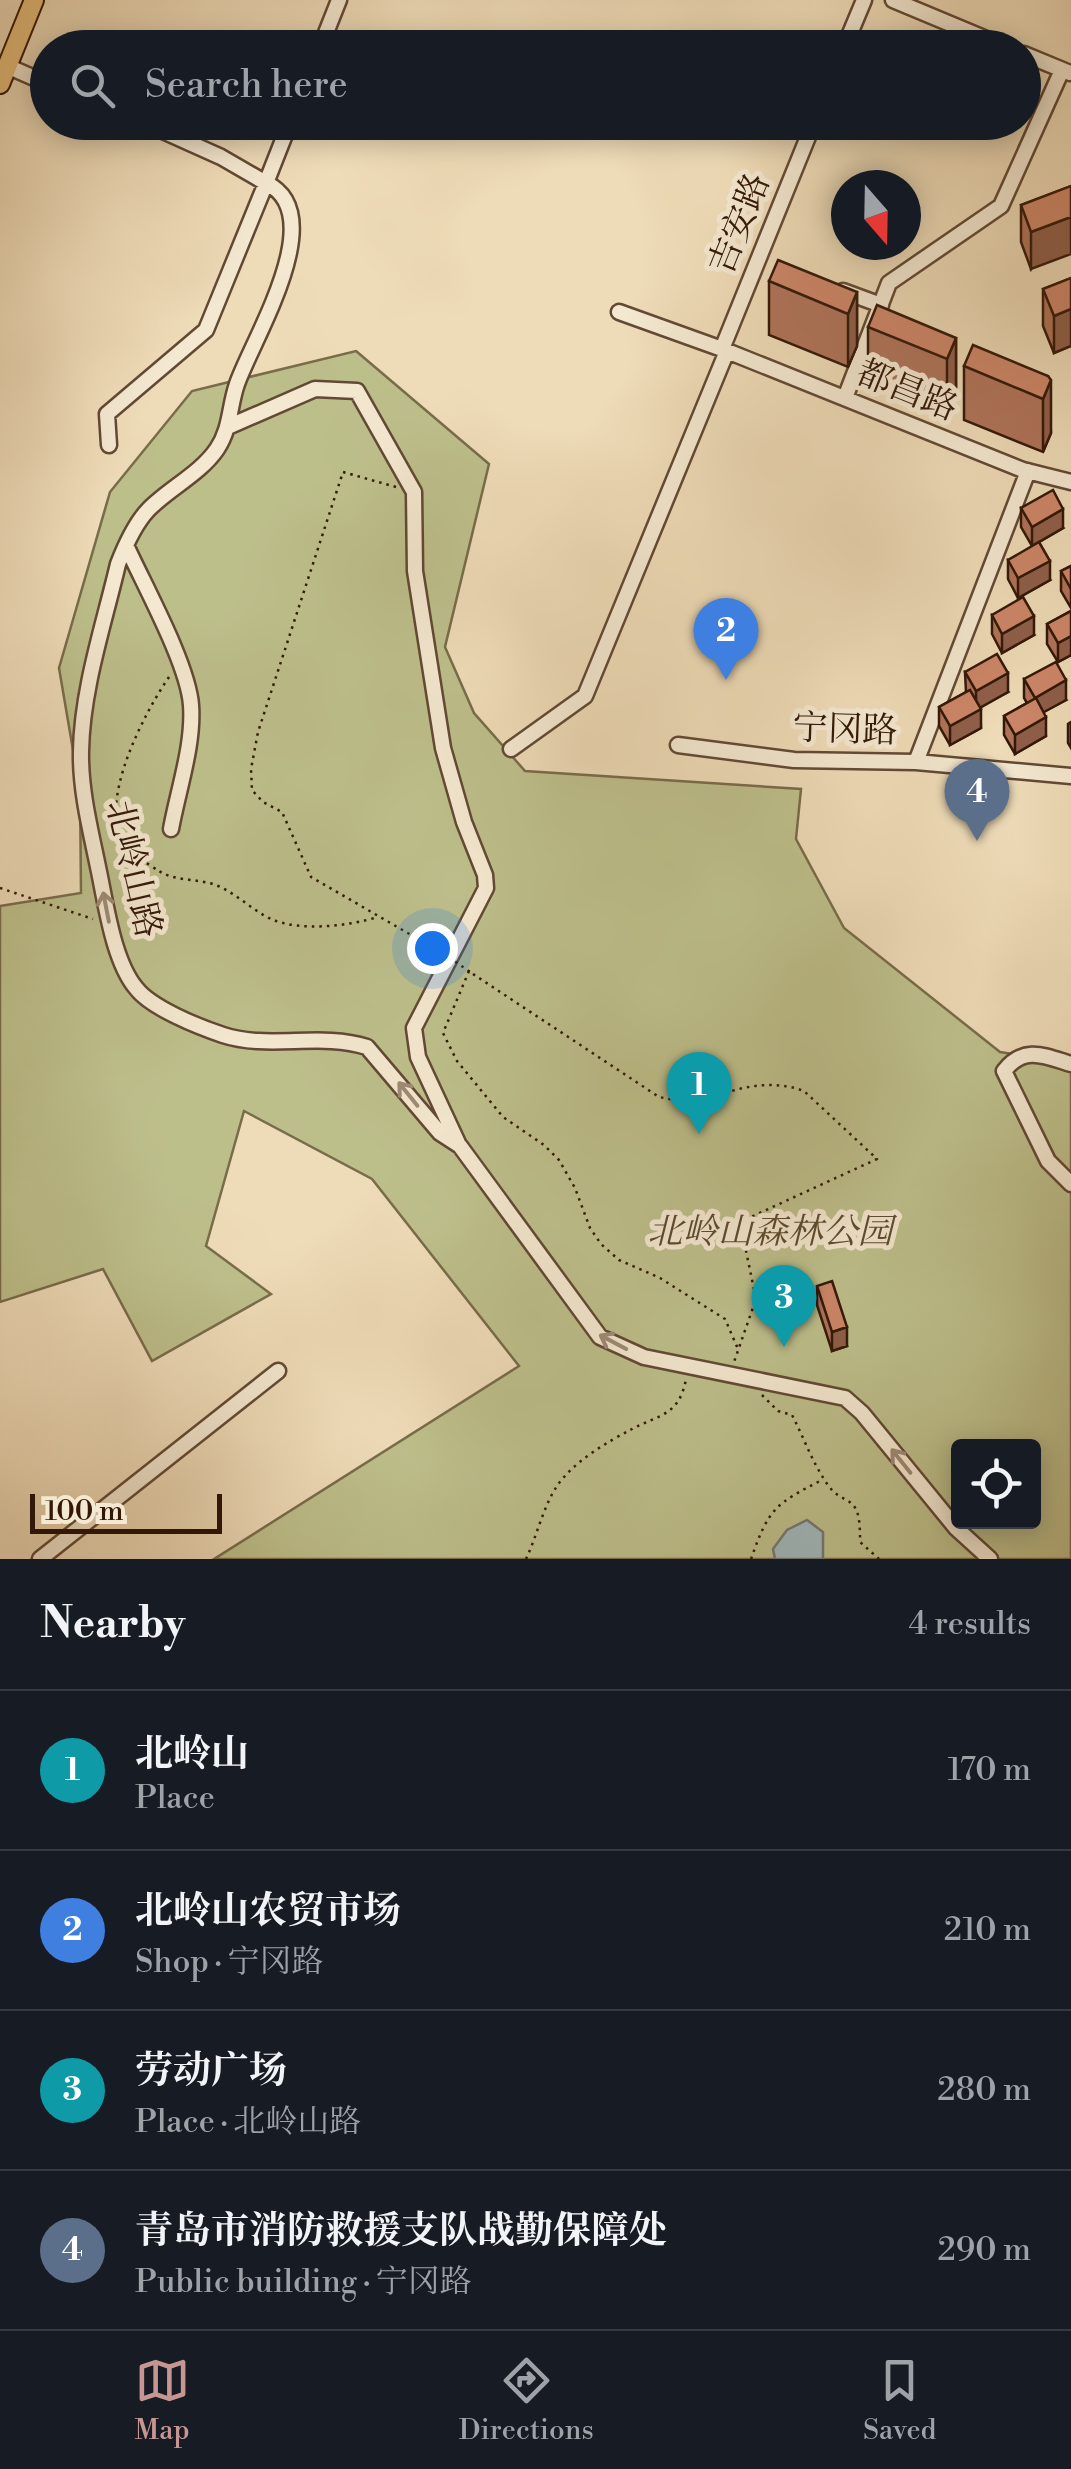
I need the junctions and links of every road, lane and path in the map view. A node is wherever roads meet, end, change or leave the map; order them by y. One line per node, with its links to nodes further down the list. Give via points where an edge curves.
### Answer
1 (34, 0): 10 (main road)
2 (339, 0): 5 (street)
3 (864, 0): 6 (street)
4 (893, 0): 7 (street)
5 (327, 30)
6 (852, 30)
7 (965, 30)
8 (1041, 61): 9 (street)
9 (1067, 72): 12 (street)
10 (4, 75): 11 (street)
11 (30, 80)
12 (1041, 124)
13 (183, 140): 17 (street)
14 (283, 140): 17 (street)
15 (807, 140): 18 (street, 吉安路)
16 (1033, 140): 21 (street, via 1000,206 889,283)
17 (266, 183): 25 (street, 北岭山路, via 294,221 285,274 236,386); 26 (street, via 206,330 107,414)
18 (758, 259): 19 (street); 23 (street, 吉安路)
19 (776, 266)
20 (828, 285): 21 (street)
21 (881, 305): 24 (street)
22 (620, 312): 23 (street, 都昌路)
23 (724, 350): 24 (street, 都昌路); 33 (street, 吉安路, via 585,696)
24 (845, 398): 27 (street, 都昌路)
25 (230, 426): 29 (street, 北岭山路, via 315,388 358,391); 30 (street, 北岭山路, via 211,456 146,512)
26 (109, 445)
27 (1028, 471): 28 (street, 都昌路); 34 (street)
28 (1071, 482)
29 (414, 492): 38 (path, via 343,472 258,732 252,769 252,790 282,812 311,877); 42 (street, 北岭山路, via 416,571 443,748 486,888 414,1028 418,1057)
30 (126, 545): 31 (street); 39 (street, 北岭山路, one-way to 30, via 81,755 83,719)
31 (179, 663): 36 (street, via 191,703 190,728); 38 (path, via 130,745 116,821 123,844 162,874 217,885 273,920 357,923)
32 (678, 745): 34 (street, 宁冈路, via 794,760)
33 (510, 748)
34 (916, 762): 35 (street, 宁冈路)
35 (1071, 776)
36 (171, 829)
37 (0, 888): 39 (path, via 100,921)
38 (379, 917): 40 (path, bridge)
39 (111, 936): 42 (street, 北岭山路, one-way to 39, via 440,1133 367,1047 250,1041 175,1015 136,989)
40 (471, 972): 44 (path, via 443,1033 457,1060 503,1117 560,1160 601,1244 725,1318); 44 (path, via 659,1097 698,1105 719,1093 789,1086 804,1091 876,1159 740,1222 756,1299)
41 (1071, 1064): 43 (street, via 1035,1052 1004,1071 1048,1161)
42 (460, 1146): 45 (street, 北岭山路, one-way to 42, via 600,1338)
43 (1071, 1184)
44 (738, 1350): 47 (path)
45 (688, 1366): 47 (street, 北岭山路); 51 (path, via 683,1394 662,1417 589,1456 557,1486)
46 (278, 1371): 50 (street)
47 (730, 1375): 48 (street, 北岭山路)
48 (748, 1378): 49 (path, via 778,1411 792,1415); 54 (street, 北岭山路, one-way to 48, via 845,1398)
49 (824, 1480): 52 (path, via 783,1500); 53 (path, via 860,1514 860,1542)
50 (40, 1559)
51 (526, 1559)
52 (751, 1559)
53 (879, 1559)
54 (990, 1559)

